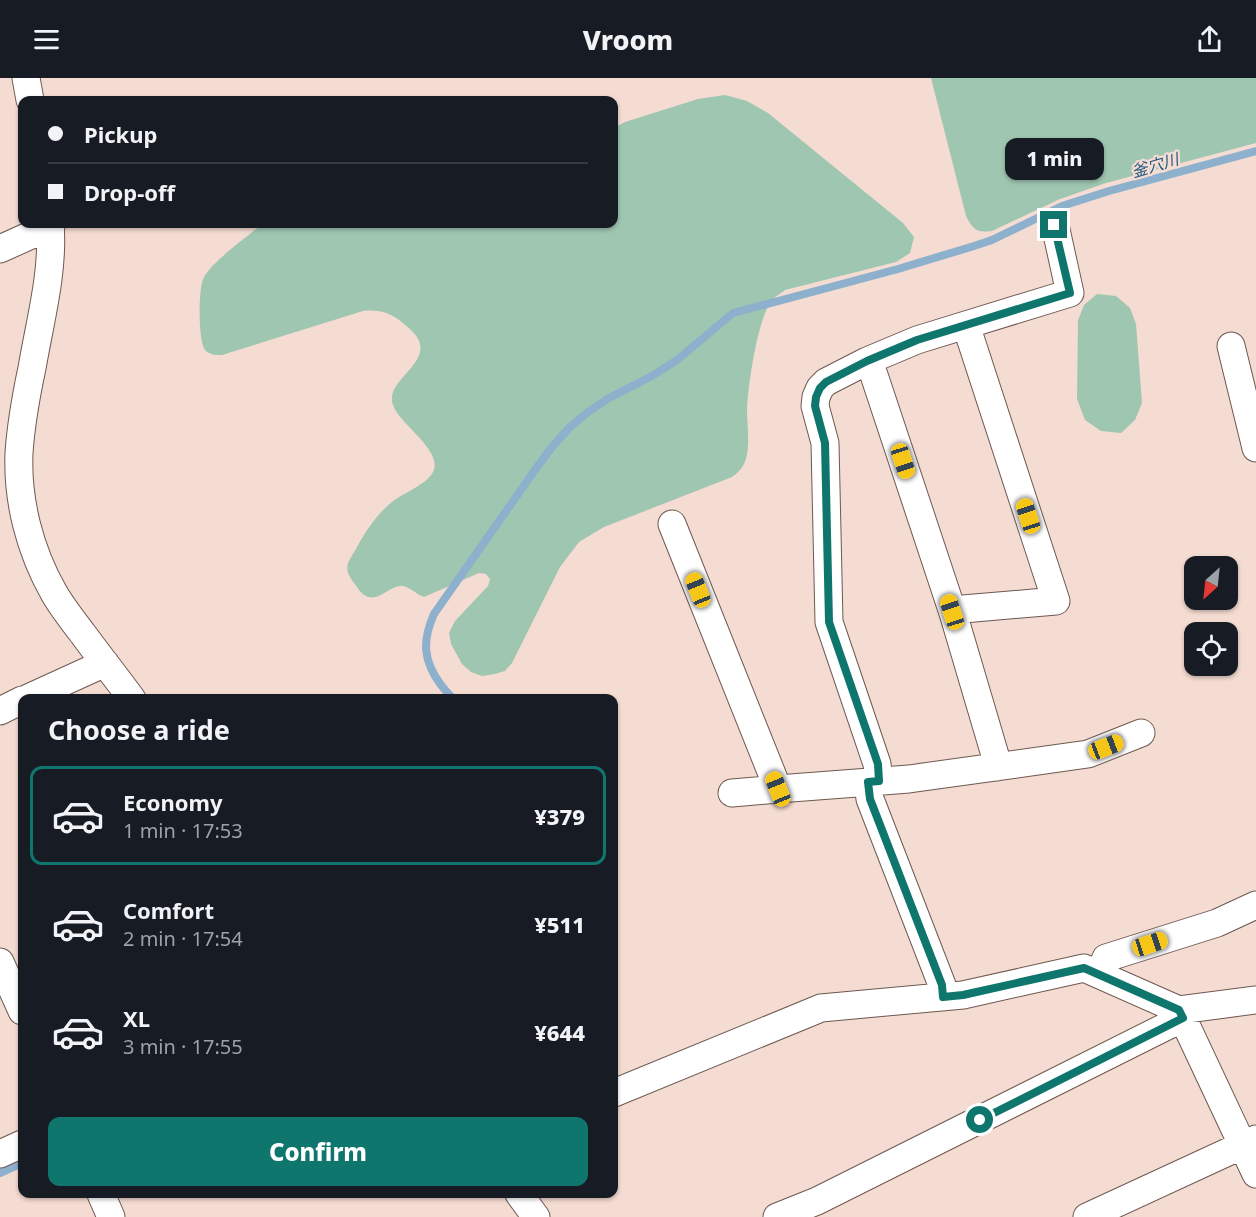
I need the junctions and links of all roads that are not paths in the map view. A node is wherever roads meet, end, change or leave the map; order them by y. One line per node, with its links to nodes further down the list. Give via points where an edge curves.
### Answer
1 (26, 78): 2 (street)
2 (29, 96)
3 (1054, 225): 7 (street, via 1070,293)
4 (44, 228): 6 (street)
5 (50, 228): 13 (street, via 50,263 22,425 20,484 28,531 41,569 54,595)
6 (0, 249)
7 (966, 325): 9 (street); 12 (street, via 1056,601)
8 (1231, 346): 10 (street)
9 (867, 361): 12 (street); 20 (street, via 826,382 815,406 825,443 829,622 878,764)
10 (1256, 448)
11 (672, 524): 21 (street)
12 (952, 612): 19 (street)
13 (105, 663): 14 (street); 15 (street)
14 (37, 694)
15 (128, 694)
16 (18, 703): 17 (street)
17 (0, 711)
18 (1141, 733): 19 (street, via 1088,754)
19 (997, 766): 20 (street)
20 (874, 782): 21 (street); 26 (street, via 870,799 942,985)
21 (778, 789): 22 (street)
22 (732, 793)
23 (1256, 905): 25 (street, via 1217,923 1106,958)
24 (0, 962): 28 (street)
25 (1099, 974): 26 (street, via 1084,968); 29 (street)
26 (943, 997): 30 (street, via 821,1008)
27 (1256, 1000): 29 (street)
28 (18, 1002)
29 (1181, 1014): 31 (street); 38 (street, via 827,1196)
30 (618, 1091)
31 (1249, 1142): 34 (street); 36 (street)
32 (18, 1146): 33 (street)
33 (0, 1154)
34 (1256, 1174)
35 (522, 1198): 37 (street)
36 (1124, 1209): 39 (street)
37 (536, 1217)
38 (777, 1217)
39 (1087, 1217)

